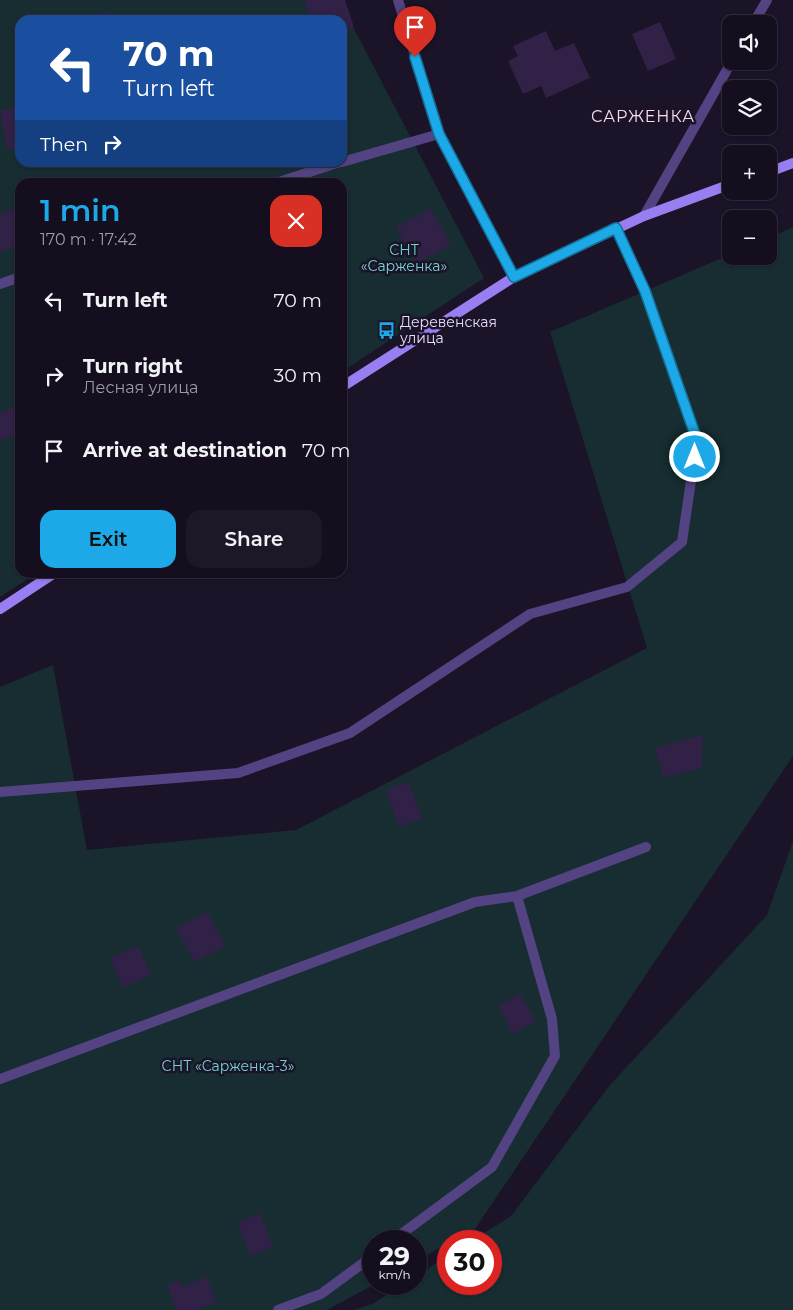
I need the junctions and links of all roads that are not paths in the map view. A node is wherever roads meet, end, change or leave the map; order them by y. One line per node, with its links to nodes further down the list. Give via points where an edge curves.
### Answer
1 (398, 0): 5 (street)
2 (767, 0): 3 (street)
3 (758, 15)
4 (727, 70): 12 (street)
5 (439, 134): 6 (street); 14 (street)
6 (347, 160)
7 (793, 163): 9 (main road)
8 (326, 167): 10 (street)
9 (777, 169)
10 (291, 178)
11 (722, 187): 12 (main road)
12 (644, 216): 13 (main road)
13 (616, 228): 14 (main road); 20 (street, via 645,291 697,440 682,542 627,587 530,614 350,733 238,773)
14 (514, 277): 17 (main road)
15 (15, 279): 16 (street)
16 (0, 284)
17 (347, 384)
18 (47, 578): 19 (main road)
19 (0, 609)
20 (0, 792)
21 (646, 846): 22 (street)
22 (516, 896): 23 (street, via 475,902); 24 (street, via 552,1019 555,1056 492,1167)
23 (0, 1079)
24 (407, 1230)
25 (362, 1264): 26 (street, via 322,1294)
26 (278, 1310)

